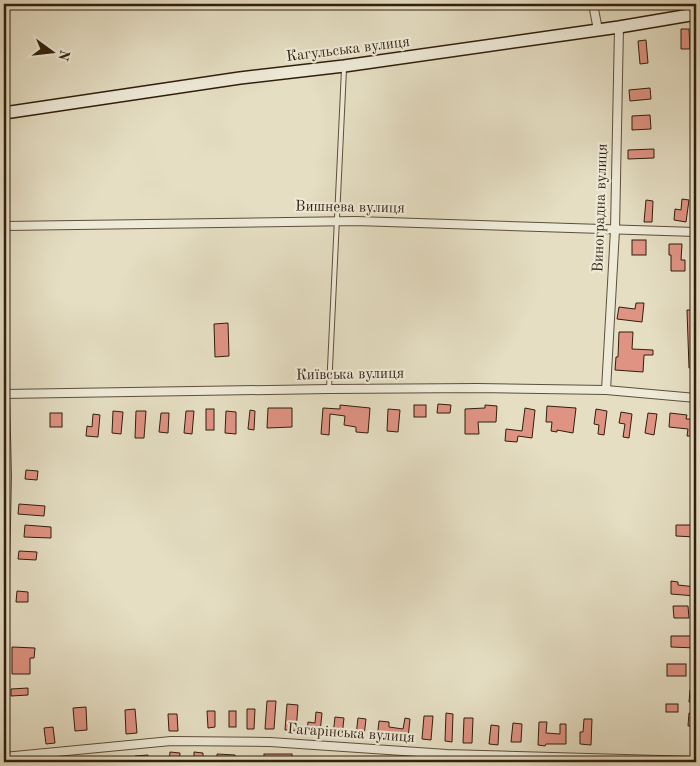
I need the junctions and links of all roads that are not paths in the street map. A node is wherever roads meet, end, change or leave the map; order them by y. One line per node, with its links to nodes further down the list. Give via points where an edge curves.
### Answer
1 (593, 4): 4 (street)
2 (696, 14): 3 (street, Кагульська вулиця)
3 (619, 27): 4 (street, Кагульська вулиця); 9 (street, Виноградна вулиця)
4 (598, 30): 5 (street, Кагульська вулиця)
5 (344, 66): 6 (street, Кагульська вулиця); 7 (lane)
6 (4, 113)
7 (338, 221): 8 (street, Вишнева вулиця); 9 (street, Вишнева вулиця); 11 (lane)
8 (4, 226)
9 (615, 230): 10 (street, Вишнева вулиця); 12 (street, Виноградна вулиця)
10 (696, 232)
11 (329, 389): 12 (street, Київська вулиця); 13 (street, Київська вулиця)
12 (606, 390): 14 (street, Київська вулиця)
13 (4, 394): 15 (street, via 7,476)
14 (696, 398)
15 (4, 621)
16 (4, 734): 17 (street)
17 (5, 759): 18 (street, Гагарінська вулиця, via 171,741 270,742 447,754)
18 (696, 761)

